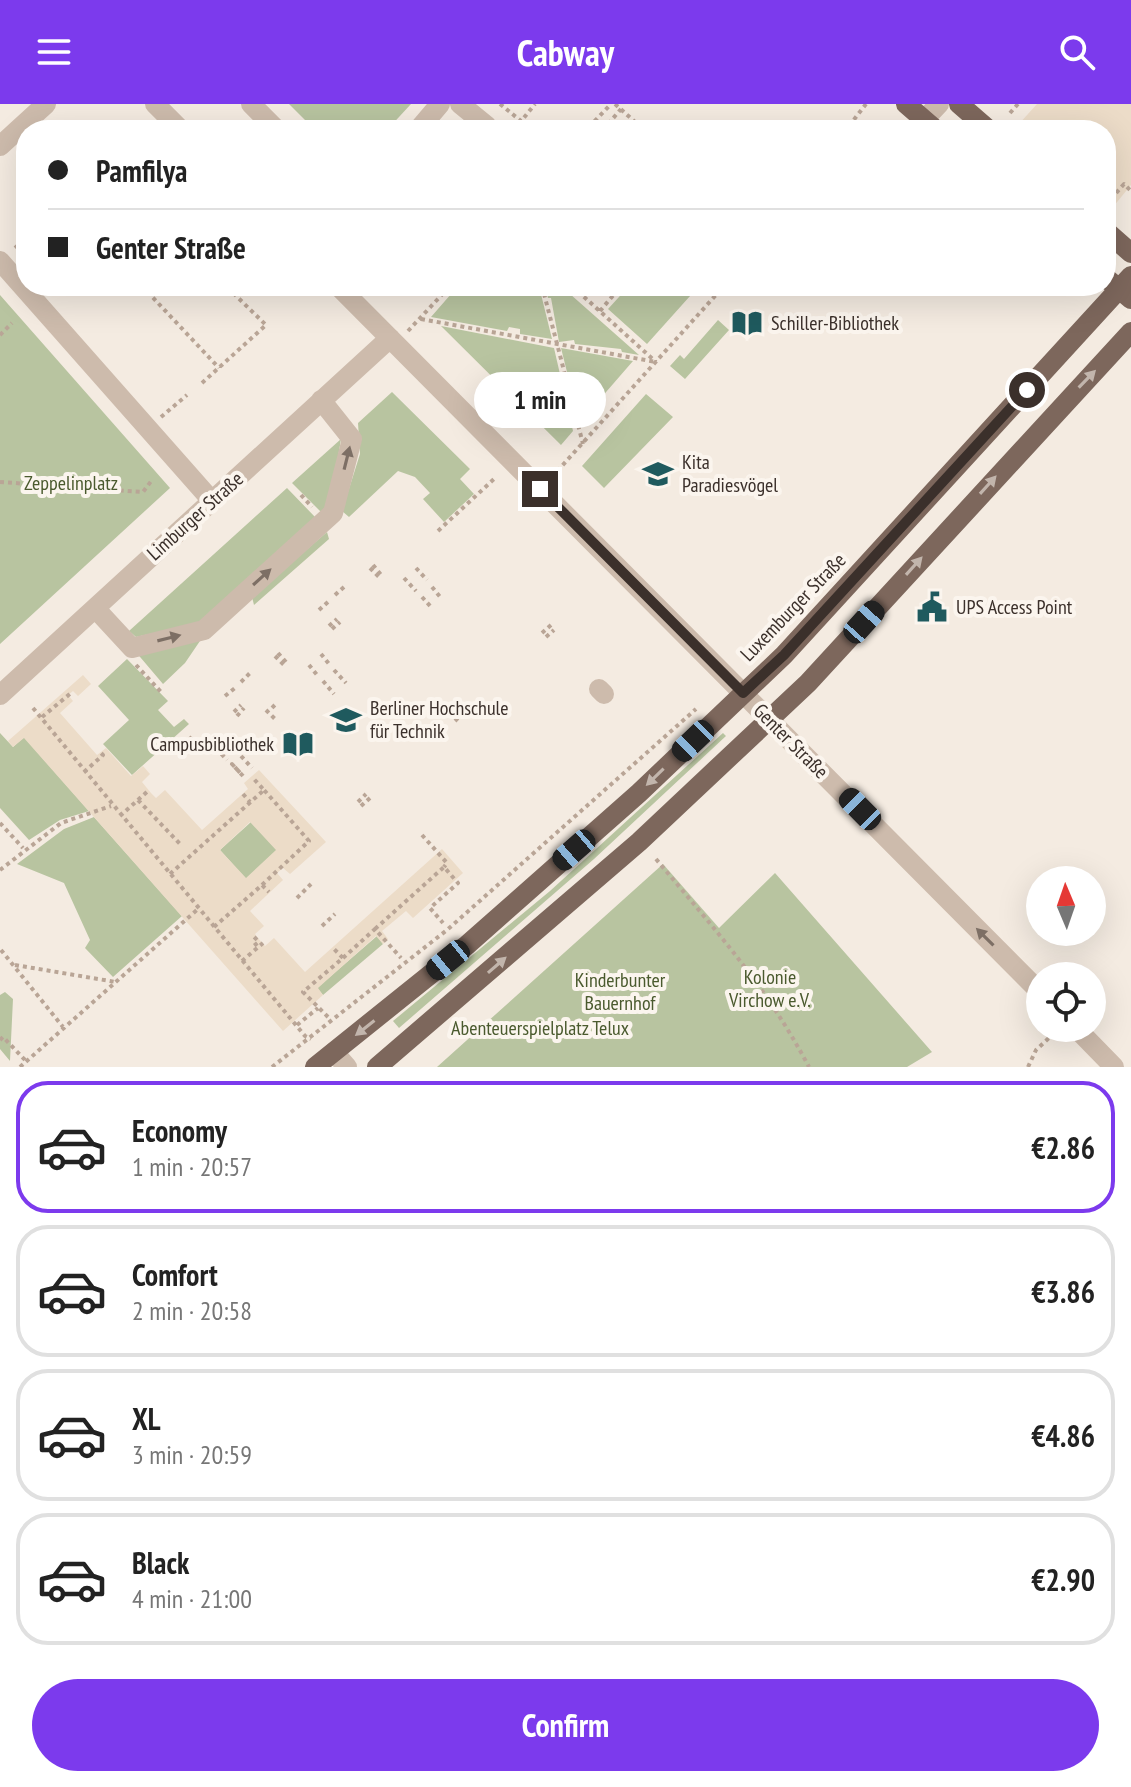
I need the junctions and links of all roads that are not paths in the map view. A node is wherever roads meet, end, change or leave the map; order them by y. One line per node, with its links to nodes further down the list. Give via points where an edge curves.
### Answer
1 (46, 104): 7 (street)
2 (155, 104): 8 (street)
3 (251, 104): 9 (street)
4 (440, 104): 10 (street)
5 (906, 104): 11 (main road)
6 (959, 104): 12 (main road)
7 (28, 120)
8 (171, 120)
9 (267, 120)
10 (426, 120)
11 (924, 120)
12 (977, 120)
13 (16, 131): 14 (street)
14 (0, 146)
15 (38, 296): 21 (street)
16 (349, 296): 19 (street, Genter Straße)
17 (1113, 296): 23 (main road, Luxemburger Straße, via 784,655)
18 (1131, 332): 25 (main road, one-way to 18)
19 (390, 338): 20 (street, Limburger Straße); 23 (street, Genter Straße)
20 (321, 400): 21 (street, Limburger Straße); 22 (street, one-way to 20, via 132,648 204,630 333,513 352,439)
21 (212, 501): 22 (street, Limburger Straße)
22 (95, 608): 24 (street, Limburger Straße)
23 (743, 693): 25 (street, Genter Straße); 28 (main road, Luxemburger Straße, one-way to 28)
24 (0, 695)
25 (769, 719): 26 (street, Genter Straße, one-way to 25); 30 (main road, one-way to 25, via 639,842)
26 (1026, 978)
27 (1090, 1042): 31 (street)
28 (341, 1060): 29 (main road, Luxemburger Straße)
29 (315, 1067)
30 (377, 1067)
31 (1114, 1067)

